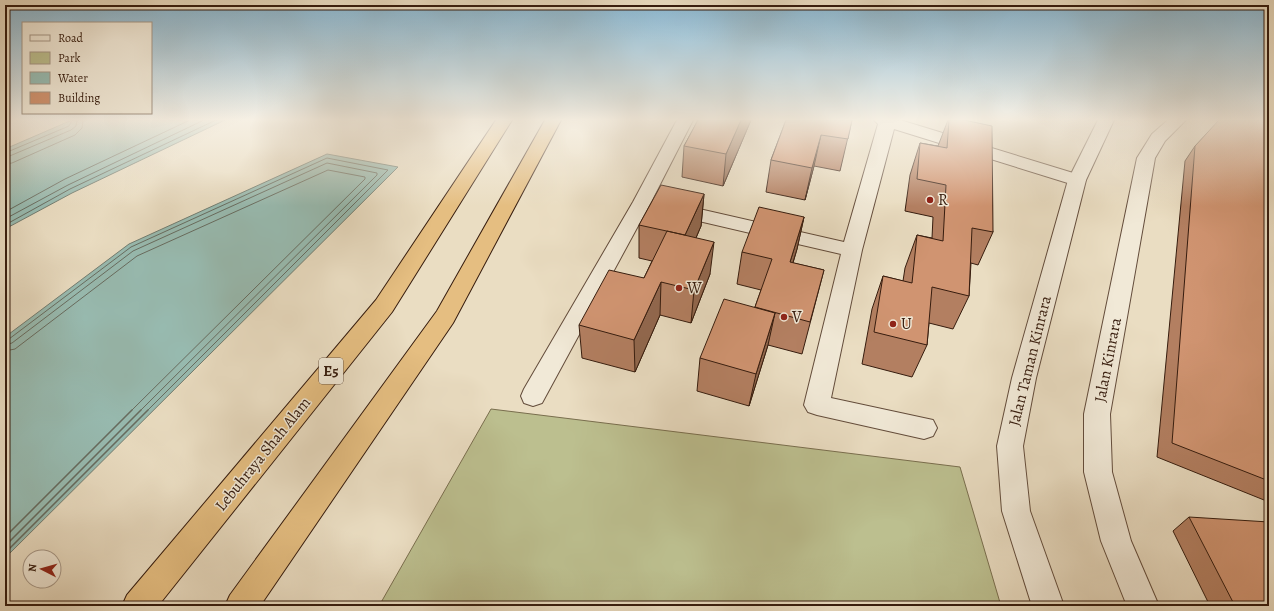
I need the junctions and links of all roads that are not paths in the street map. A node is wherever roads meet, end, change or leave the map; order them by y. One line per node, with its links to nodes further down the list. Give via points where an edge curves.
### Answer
1 (486, 149): 13 (highway, Lebuhraya Shah Alam / E5, via 384,306)
2 (538, 149): 14 (highway, via 446,317)
3 (670, 149): 9 (street)
4 (878, 149): 10 (street)
5 (973, 149): 8 (street)
6 (1092, 149): 8 (street, Jalan Taman Kinrara)
7 (1152, 149): 16 (street, Jalan Kinrara, via 1146,158 1098,414 1098,472 1116,541)
8 (1077, 180): 15 (street, Jalan Taman Kinrara, via 1024,378 1010,446 1016,511)
9 (642, 202): 10 (street); 11 (street)
10 (852, 250): 12 (street, via 817,405)
11 (533, 396)
12 (924, 428)
13 (138, 606)
14 (241, 606)
15 (1048, 606)
16 (1143, 606)

